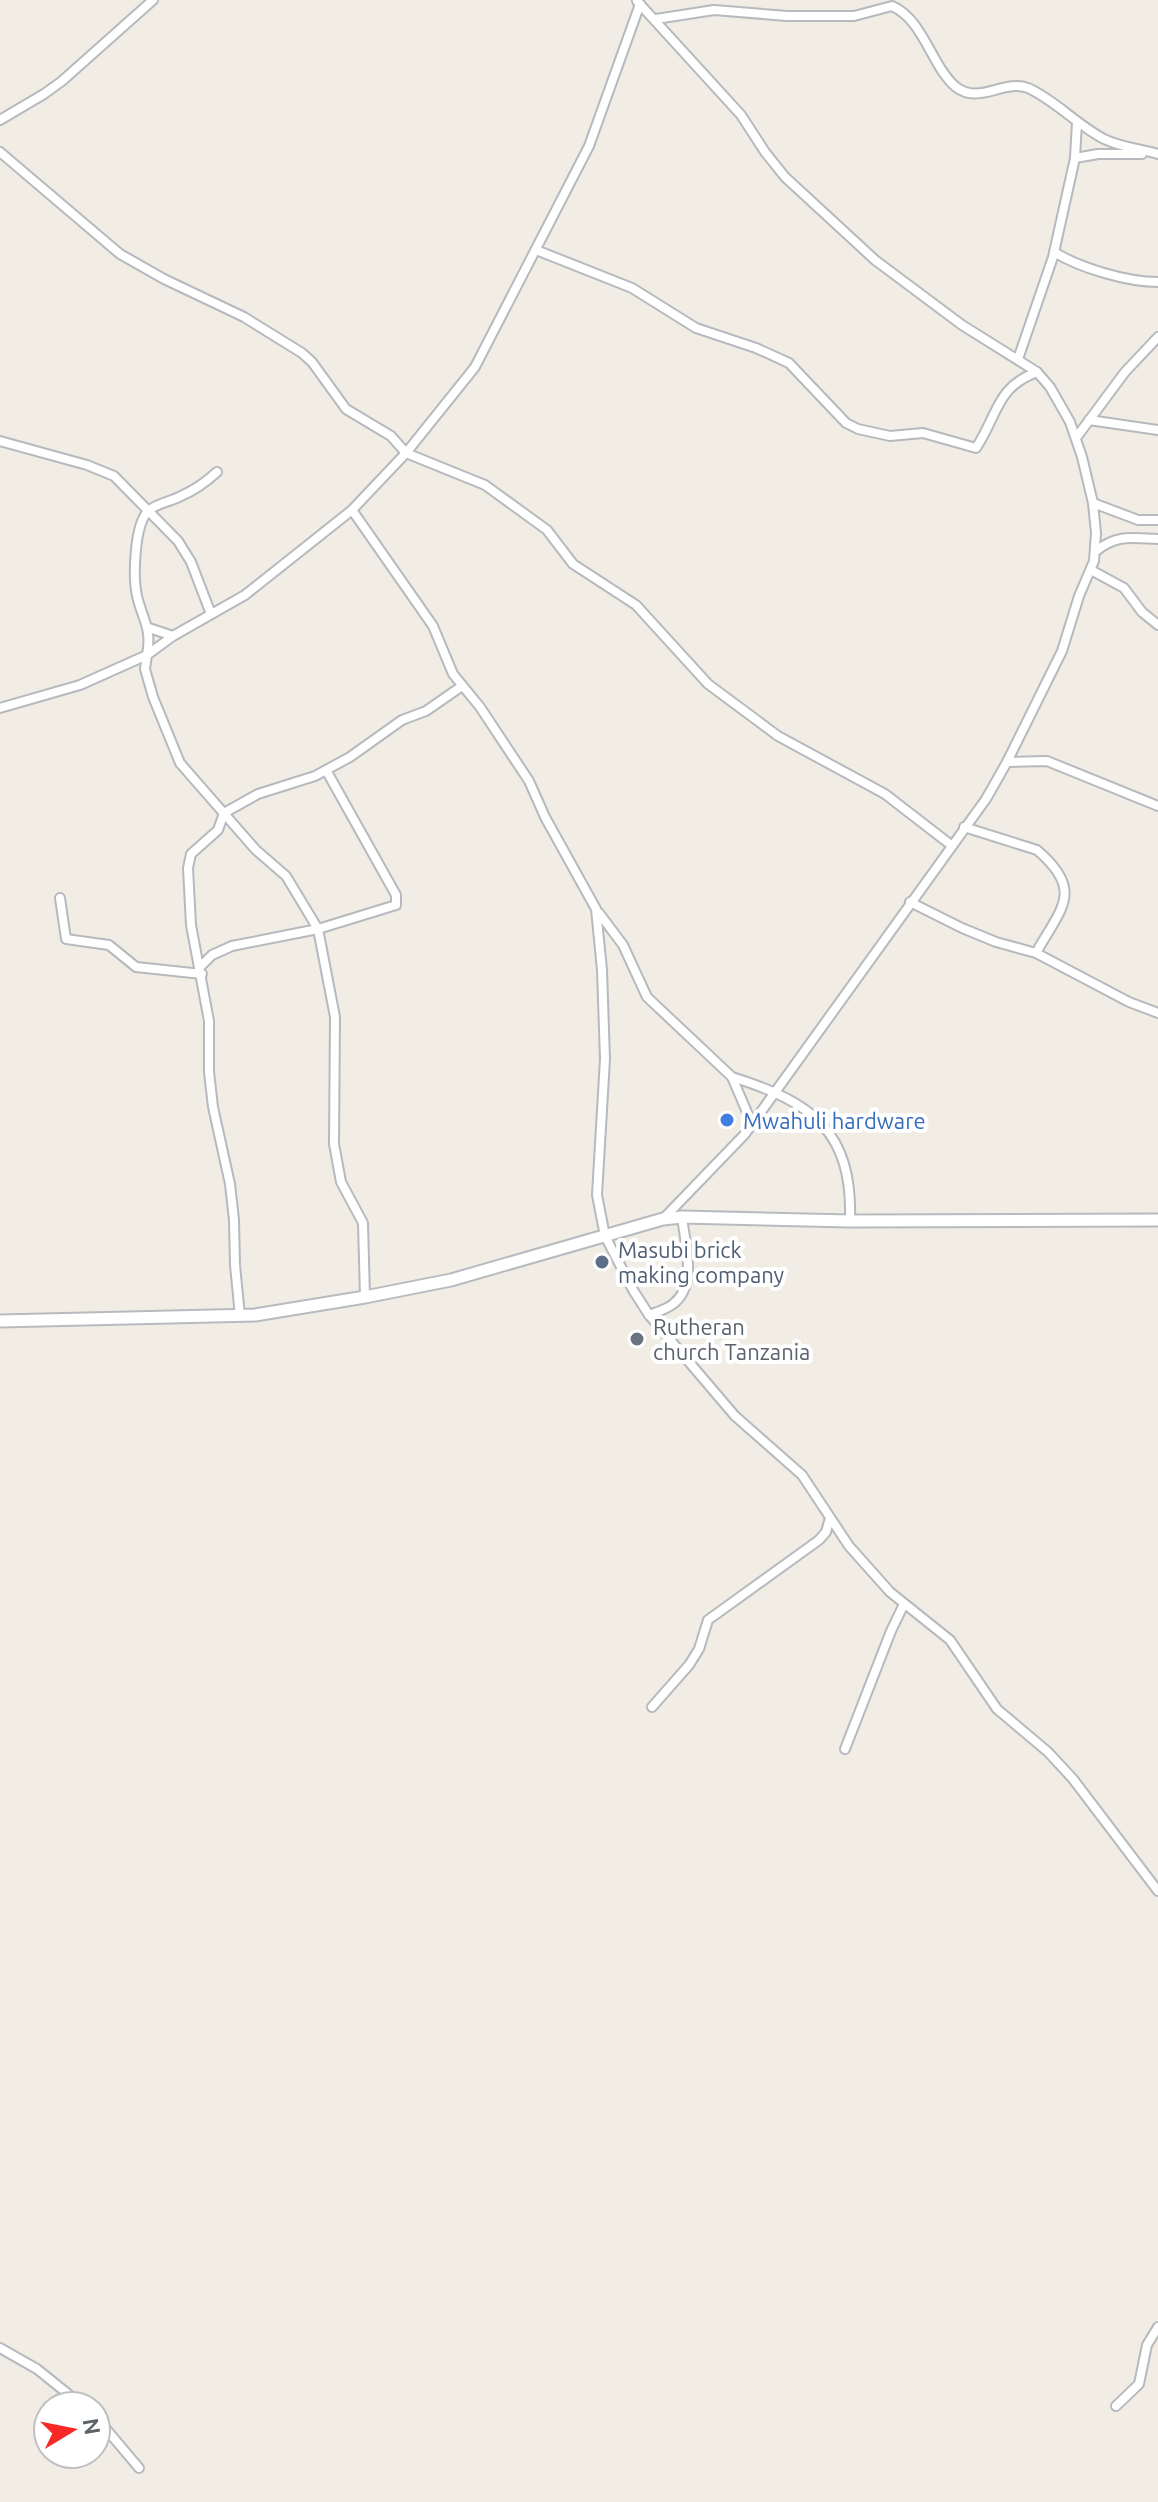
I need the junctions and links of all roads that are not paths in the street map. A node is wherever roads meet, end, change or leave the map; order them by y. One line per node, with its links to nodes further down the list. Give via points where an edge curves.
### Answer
1 (153, 0): 4 (street, via 62,81)
2 (638, 2): 3 (street); 9 (street, via 589,146)
3 (656, 19): 5 (street, via 714,10 854,16 892,6 907,16 960,90 980,94 1022,87); 13 (street, via 741,115 785,177 875,260)
4 (0, 120)
5 (1077, 122): 7 (street, via 1109,142); 8 (street)
6 (0, 152): 19 (street, via 120,254 302,353 346,409 391,436)
7 (1158, 154): 8 (street)
8 (1075, 158): 10 (street)
9 (536, 250): 14 (street, via 632,288 696,328 792,365 846,423 858,429 890,436 923,433 976,448 1006,392 1020,378); 19 (street, via 475,367)
10 (1054, 252): 11 (street, via 1127,278); 13 (street)
11 (1158, 282)
12 (1158, 337): 15 (street)
13 (1018, 359): 14 (street)
14 (1037, 372): 17 (street)
15 (1089, 420): 16 (street); 17 (street)
16 (1158, 430)
17 (1076, 438): 21 (street)
18 (0, 441): 22 (street, via 114,476)
19 (406, 453): 23 (street); 40 (street, via 495,491 547,530 573,564 636,605 708,684 778,736 885,794)
20 (217, 472): 22 (street, via 204,484)
21 (1093, 503): 24 (street, via 1138,520); 26 (street)
22 (148, 510): 28 (street, via 186,553); 30 (street, via 138,537 136,582)
23 (352, 510): 28 (street, via 252,589); 33 (street, via 433,626)
24 (1158, 520)
25 (1158, 539): 26 (street, via 1116,538)
26 (1096, 551): 27 (street)
27 (1091, 570): 29 (street, via 1124,588); 35 (street, via 1062,651)
28 (211, 614): 31 (street)
29 (1158, 625)
30 (149, 628): 31 (street); 32 (street)
31 (173, 636): 32 (street)
32 (147, 655): 34 (street, via 72,688); 38 (street, via 145,669 174,754)
33 (462, 686): 36 (street); 43 (street, via 529,781)
34 (0, 708)
35 (1007, 762): 37 (street, via 1054,763); 39 (street)
36 (326, 770): 38 (street, via 258,794); 44 (street, via 397,899 393,907)
37 (1158, 806)
38 (224, 813): 44 (street, via 286,876); 46 (street, via 218,830 189,860 191,925)
39 (964, 827): 40 (street); 45 (street, via 1037,850 1064,883 1066,900)
40 (951, 845): 42 (street)
41 (60, 898): 46 (street, via 66,939 109,945 136,967)
42 (910, 902): 45 (street, via 996,942); 49 (street)
43 (596, 909): 48 (street, via 623,945 647,997); 55 (street, via 605,1047 597,1195)
44 (318, 929): 46 (street, via 232,946 212,955); 56 (street, via 335,1017 334,1144 341,1182 363,1223)
45 (1036, 953): 47 (street)
46 (201, 971): 58 (street, via 213,1107 230,1184)
47 (1158, 1013)
48 (732, 1077): 49 (street); 50 (street)
49 (776, 1091): 50 (street); 54 (street, via 807,1110 839,1151 849,1182)
50 (752, 1124): 52 (street)
51 (682, 1217): 52 (street); 54 (street); 57 (street, via 687,1284 674,1304)
52 (663, 1219): 55 (street)
53 (1158, 1220): 54 (street)
54 (850, 1221)
55 (605, 1236): 56 (street, via 451,1280); 57 (street)
56 (365, 1297): 58 (street)
57 (649, 1315): 60 (street, via 735,1416 802,1475)
58 (240, 1316): 59 (street)
59 (0, 1321)
60 (830, 1518): 61 (street); 62 (street, via 819,1540 708,1620 689,1665)
61 (904, 1604): 63 (street); 64 (street, via 950,1640 997,1709 1073,1779)
62 (652, 1707)
63 (845, 1749)
64 (1158, 1891)
65 (1158, 2327): 68 (street, via 1147,2345 1139,2384)
66 (0, 2348): 67 (street)
67 (63, 2390)
68 (1116, 2406)
69 (112, 2436): 70 (street)
70 (139, 2468)

